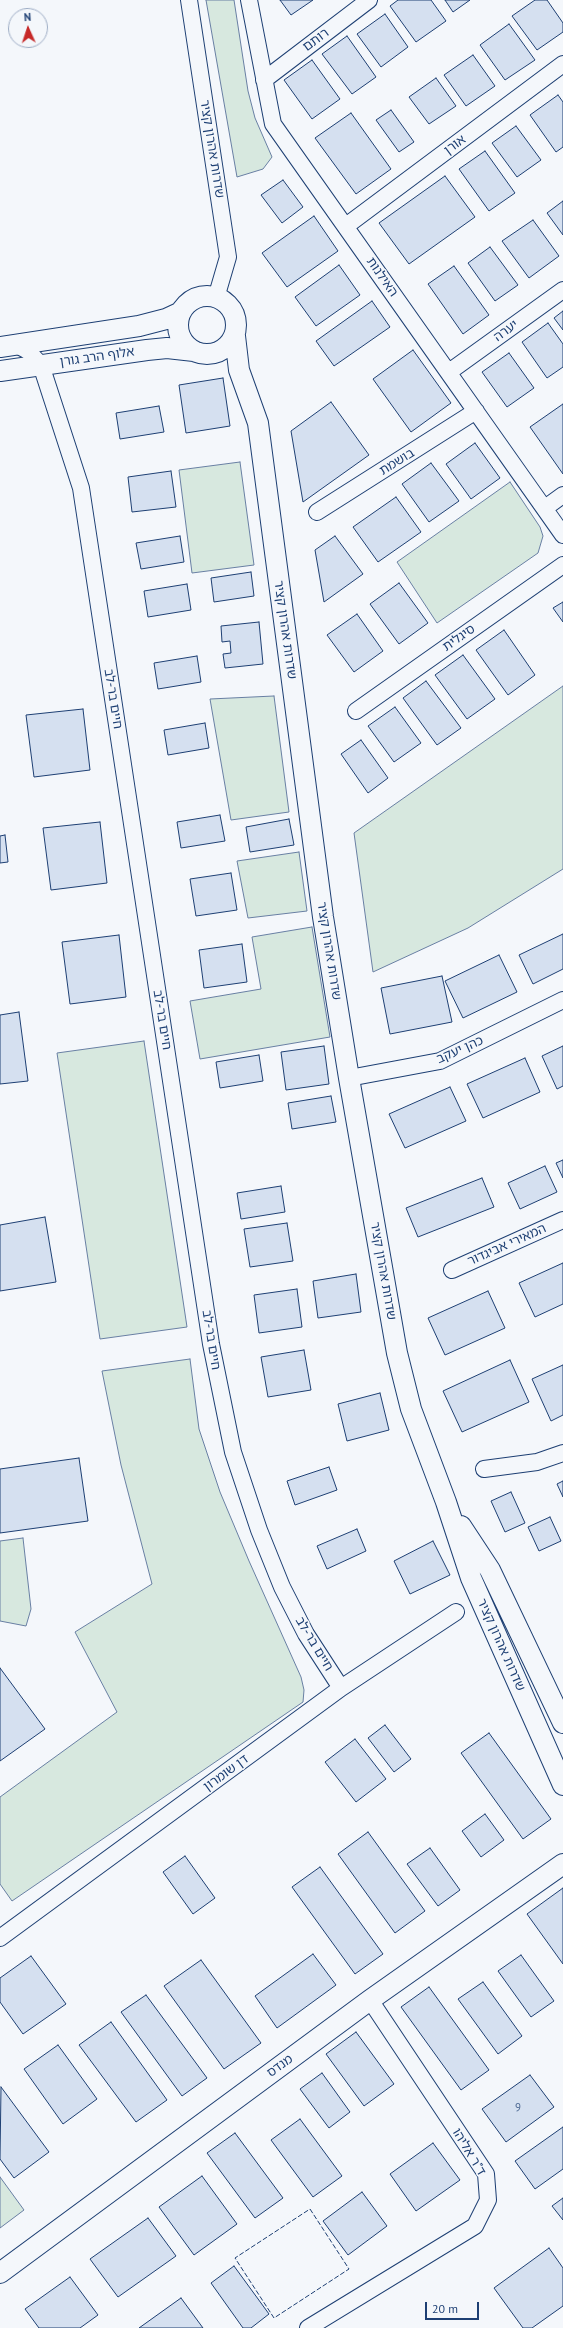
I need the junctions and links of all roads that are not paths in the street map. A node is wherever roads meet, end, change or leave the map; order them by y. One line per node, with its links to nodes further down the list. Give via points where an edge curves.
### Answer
1 (189, 0): 8 (street, שדרות אהרון קציר, via 228,257)
2 (249, 0): 5 (street, האילנות)
3 (369, 0): 5 (street, רותם)
4 (563, 64): 6 (street, אורן)
5 (264, 80): 6 (street, האילנות, via 273,124)
6 (346, 226): 15 (street, האילנות)
7 (563, 290): 15 (street, יערה)
8 (216, 298): 9 (street, via 196,298); 10 (street, via 224,302 233,313)
9 (181, 312): 11 (street, אלוף הרב גורן, via 139,326); 12 (street, via 178,330 186,346)
10 (235, 336): 12 (street, via 222,351 213,354); 16 (street, שדרות אהרון קציר, via 239,370)
11 (8, 346): 13 (street, חיים בר-לב, via 28,351)
12 (198, 353): 13 (street, אלוף הרב גורן, via 167,348); 16 (street, שדרות אהרון קציר, via 228,370)
13 (41, 365): 14 (street, אלוף הרב גורן); 32 (street, חיים בר-לב, via 81,488 209,1328 226,1422 244,1491 282,1587 306,1634)
14 (0, 371)
15 (449, 372): 17 (street, האילנות)
16 (248, 393): 25 (street, שדרות אהרון קציר, via 258,423 322,909)
17 (476, 411): 19 (street, האילנות); 20 (street, בושמת)
18 (563, 495): 19 (street)
19 (545, 508): 21 (street, האילנות)
20 (317, 512)
21 (563, 535)
22 (563, 565): 23 (street, סיגלית)
23 (356, 711)
24 (563, 1000): 25 (street, כהן יעקב, via 440,1062)
25 (349, 1078): 30 (street, שדרות אהרון קציר, via 397,1353 411,1409)
26 (563, 1220): 27 (street, המאירי אביגדור)
27 (452, 1270)
28 (563, 1453): 29 (street, via 537,1462)
29 (484, 1469)
30 (446, 1502): 33 (street, שדרות אהרון קציר, via 490,1570); 34 (street, שדרות אהרון קציר, via 471,1578)
31 (456, 1612): 32 (street, דן שומרון)
32 (341, 1688): 36 (street, דן שומרון)
33 (563, 1723)
34 (563, 1785)
35 (563, 1864): 37 (street, מנדס)
36 (0, 1938)
37 (370, 2000): 38 (street, מנדס); 39 (street, ד"ר אליהו, via 486,2174 488,2200 475,2226)
38 (0, 2273)
39 (308, 2328)

